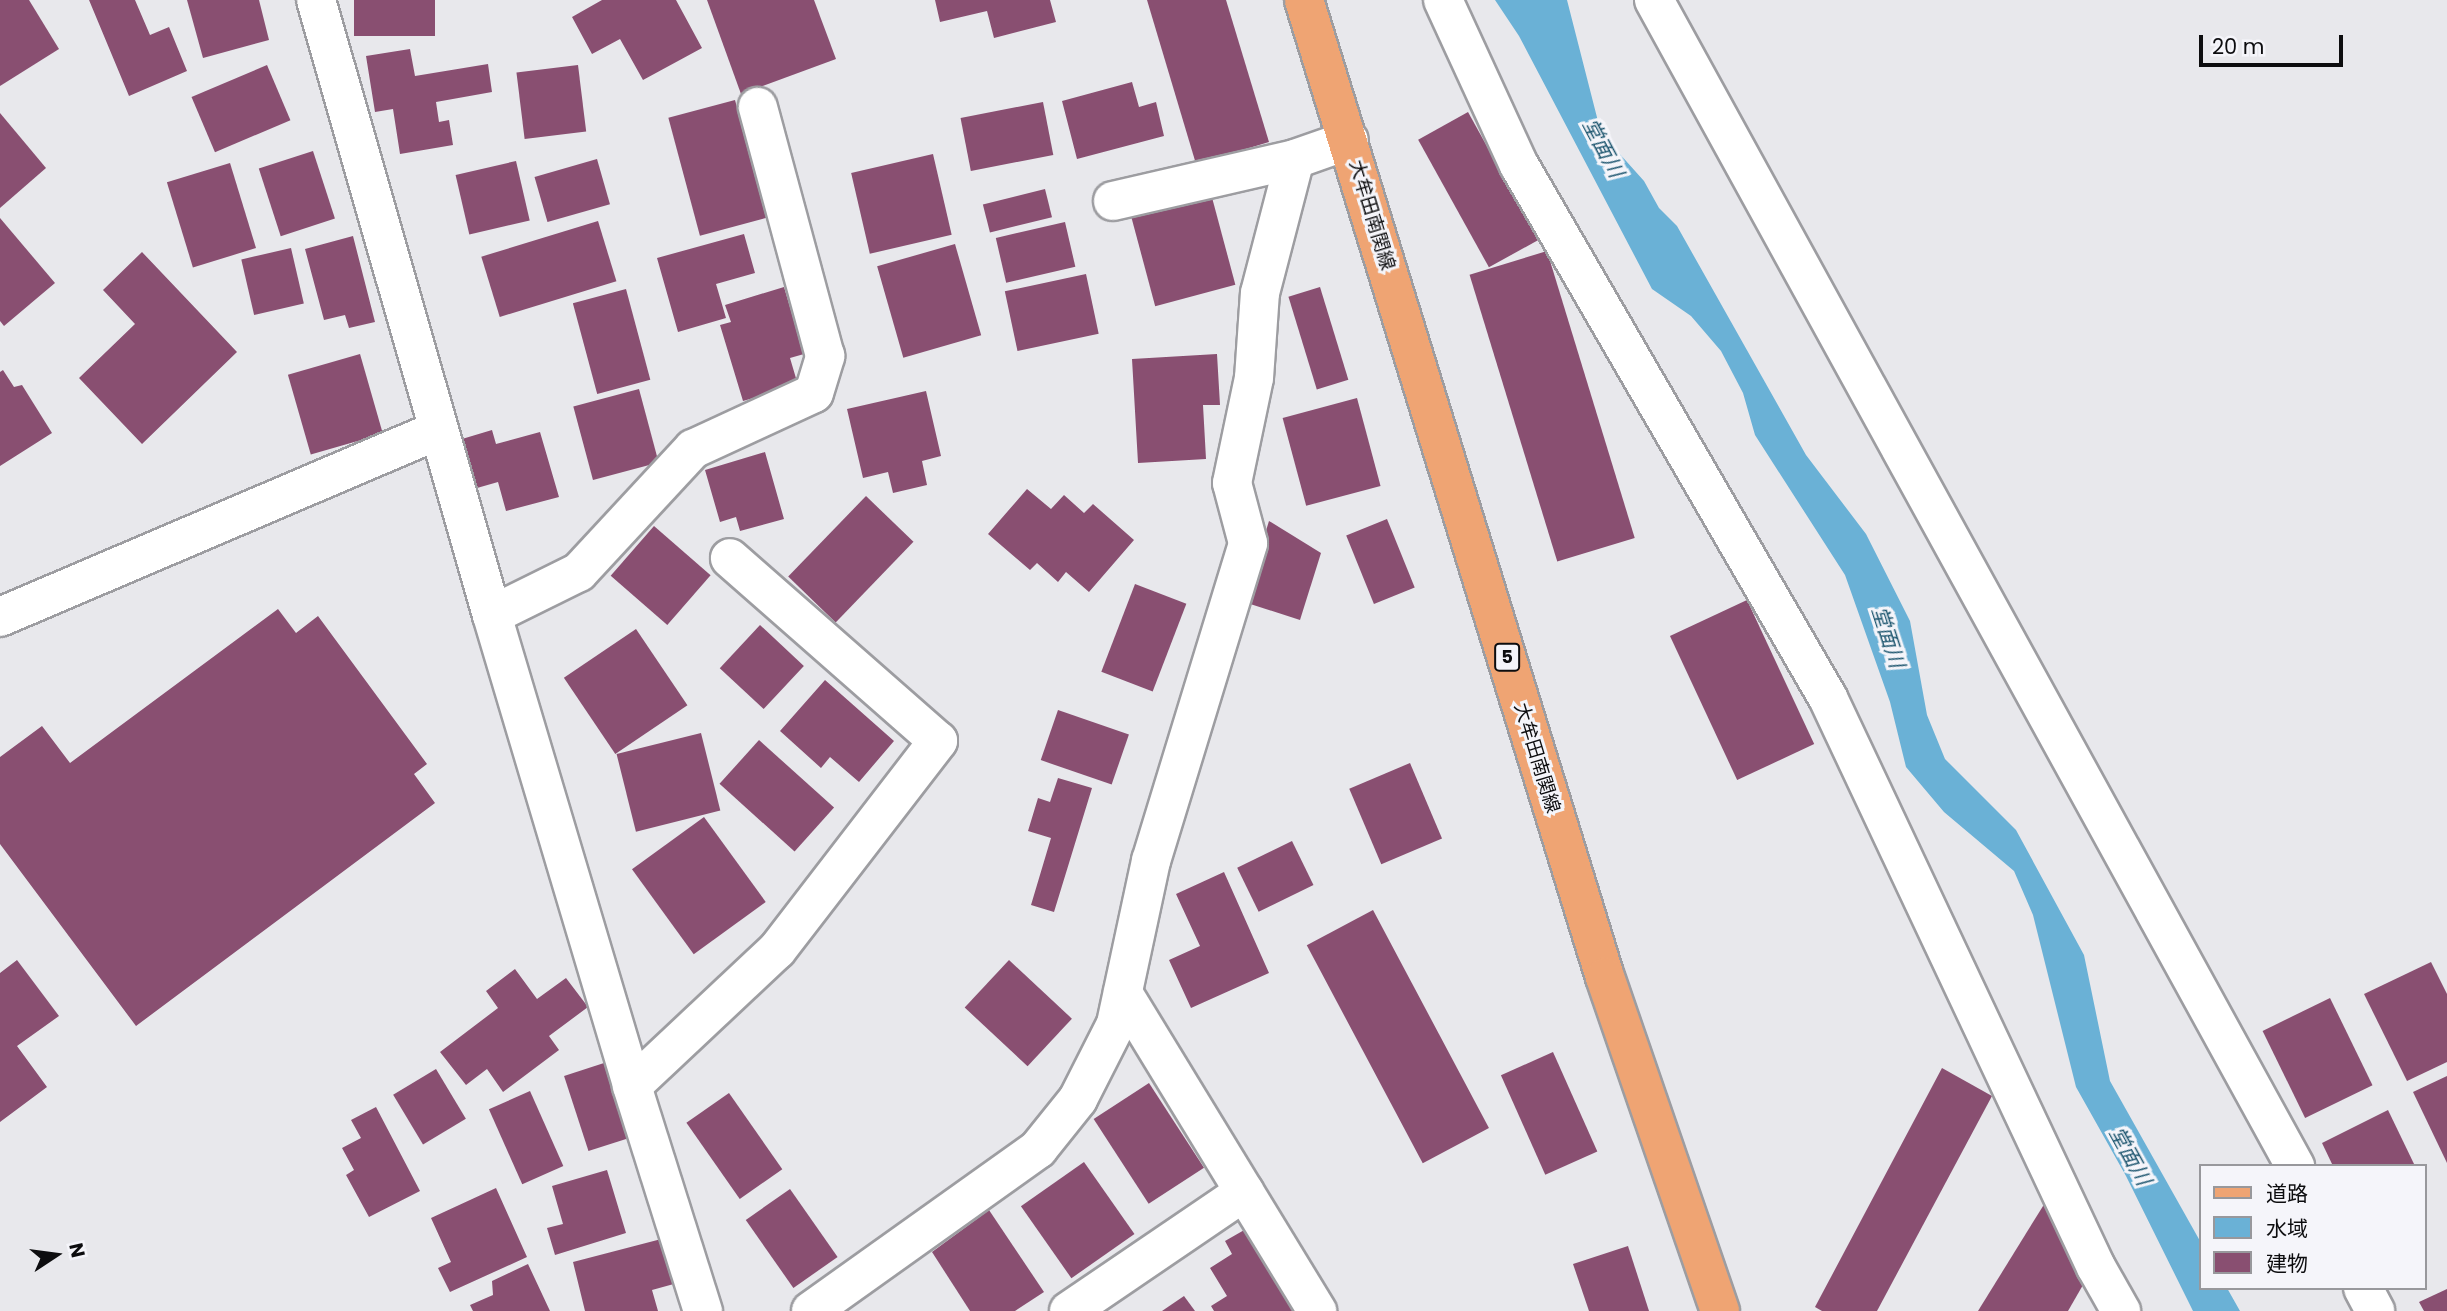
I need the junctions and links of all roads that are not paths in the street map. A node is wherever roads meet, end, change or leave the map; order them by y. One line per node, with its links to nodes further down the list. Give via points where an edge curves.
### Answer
1 (316, 0): 9 (street)
2 (1304, 0): 6 (main road, 大牟田南関線 / 5)
3 (1443, 0): 23 (street, via 1520,165 1828,698 2096,1267)
4 (1654, 0): 15 (street)
5 (758, 107): 11 (street, via 825,356 814,393 693,449 579,572)
6 (1349, 141): 7 (street); 22 (main road, 大牟田南関線 / 5, via 1605,977)
7 (1295, 159): 8 (street); 13 (street, via 1260,293 1254,378 1232,483 1248,543 1152,861)
8 (1113, 201)
9 (438, 430): 11 (street); 12 (street)
10 (730, 558): 14 (street, via 938,741 777,950)
11 (492, 615): 14 (street)
12 (0, 617)
13 (1124, 993): 16 (street); 19 (street, via 1116,1024 1078,1100 1038,1149)
14 (632, 1086): 18 (street)
15 (2294, 1164)
16 (1244, 1192): 20 (street); 21 (street)
17 (2363, 1290): 24 (street)
18 (704, 1311)
19 (811, 1311)
20 (1069, 1311)
21 (1317, 1311)
22 (1720, 1311)
23 (2121, 1311)
24 (2375, 1311)

